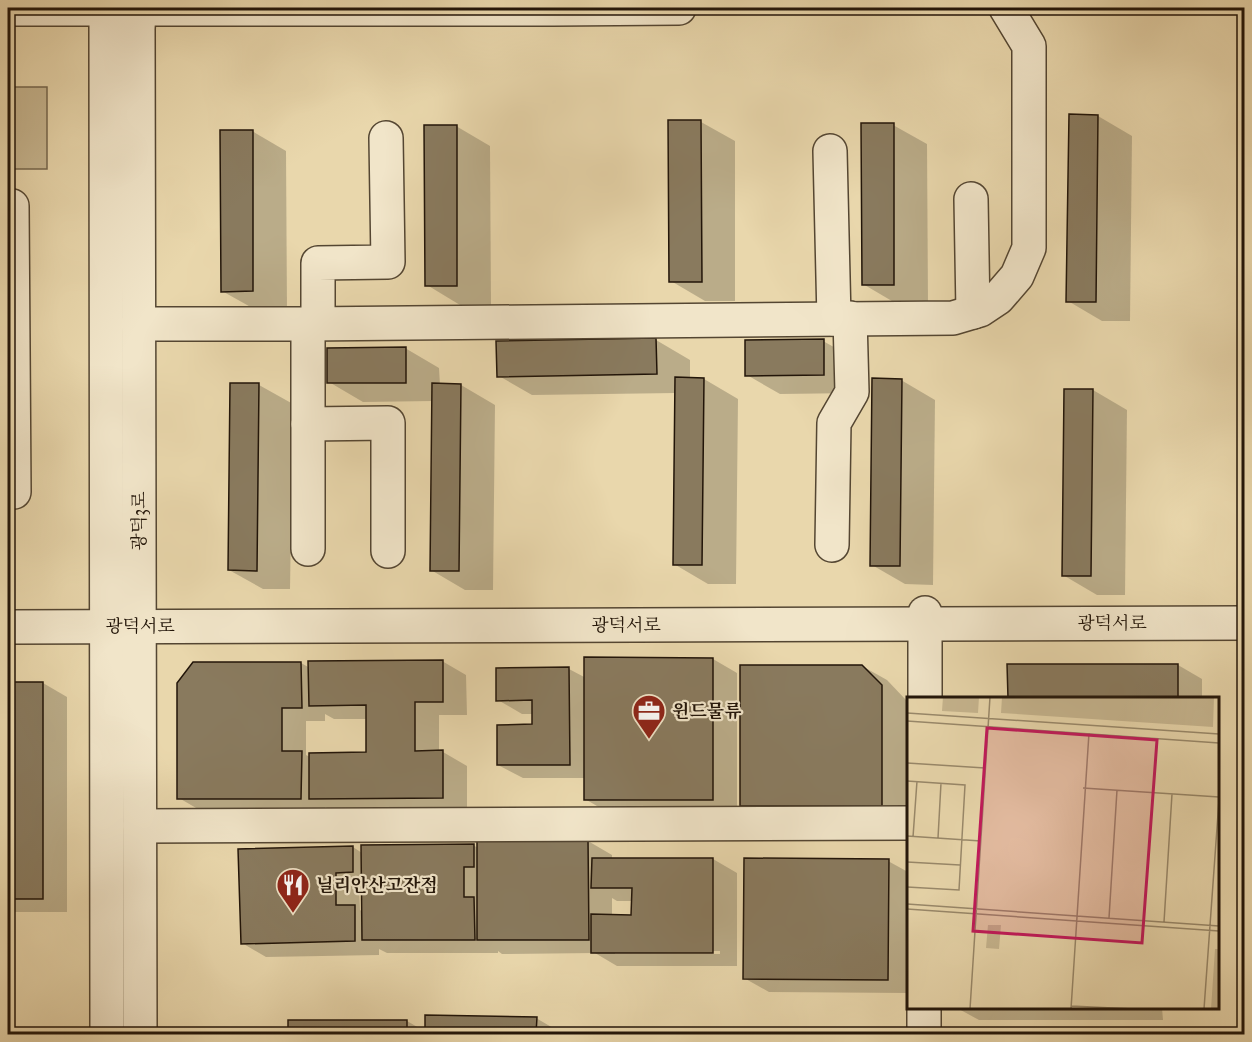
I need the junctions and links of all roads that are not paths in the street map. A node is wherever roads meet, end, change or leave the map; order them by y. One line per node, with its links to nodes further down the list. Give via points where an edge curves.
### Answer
1 (105, 8): 2 (street); 6 (street); 24 (street, 광덕3로)
2 (139, 8): 3 (street); 13 (street, 광덕3로)
3 (554, 8): 4 (street)
4 (679, 8)
5 (1006, 8): 11 (street, via 1029,46 1029,248 1017,276 998,298)
6 (8, 9)
7 (386, 138): 14 (street, via 388,262 318,263)
8 (830, 151): 12 (street)
9 (972, 199): 11 (street)
10 (8, 206): 16 (street, via 12,206 14,480 14,492)
11 (973, 312): 12 (street, via 953,318)
12 (842, 319): 14 (street); 17 (street, via 852,392 834,423)
13 (138, 324): 14 (street); 22 (street, 광덕3로)
14 (313, 324): 15 (street)
15 (308, 424): 18 (street); 19 (street, via 388,423)
16 (8, 492)
17 (832, 545)
18 (308, 549)
19 (388, 551)
20 (924, 618): 21 (street, 광덕서로); 22 (street, 광덕서로); 25 (street)
21 (1245, 623)
22 (139, 626): 24 (street, 광덕서로); 27 (street, 광덕3로)
23 (8, 627): 24 (street, 광덕서로)
24 (106, 627): 29 (street, 광덕3로)
25 (925, 697)
26 (907, 823): 27 (street)
27 (140, 826): 30 (street, 광덕3로)
28 (924, 1009): 31 (street)
29 (107, 1035)
30 (140, 1035)
31 (924, 1035)

